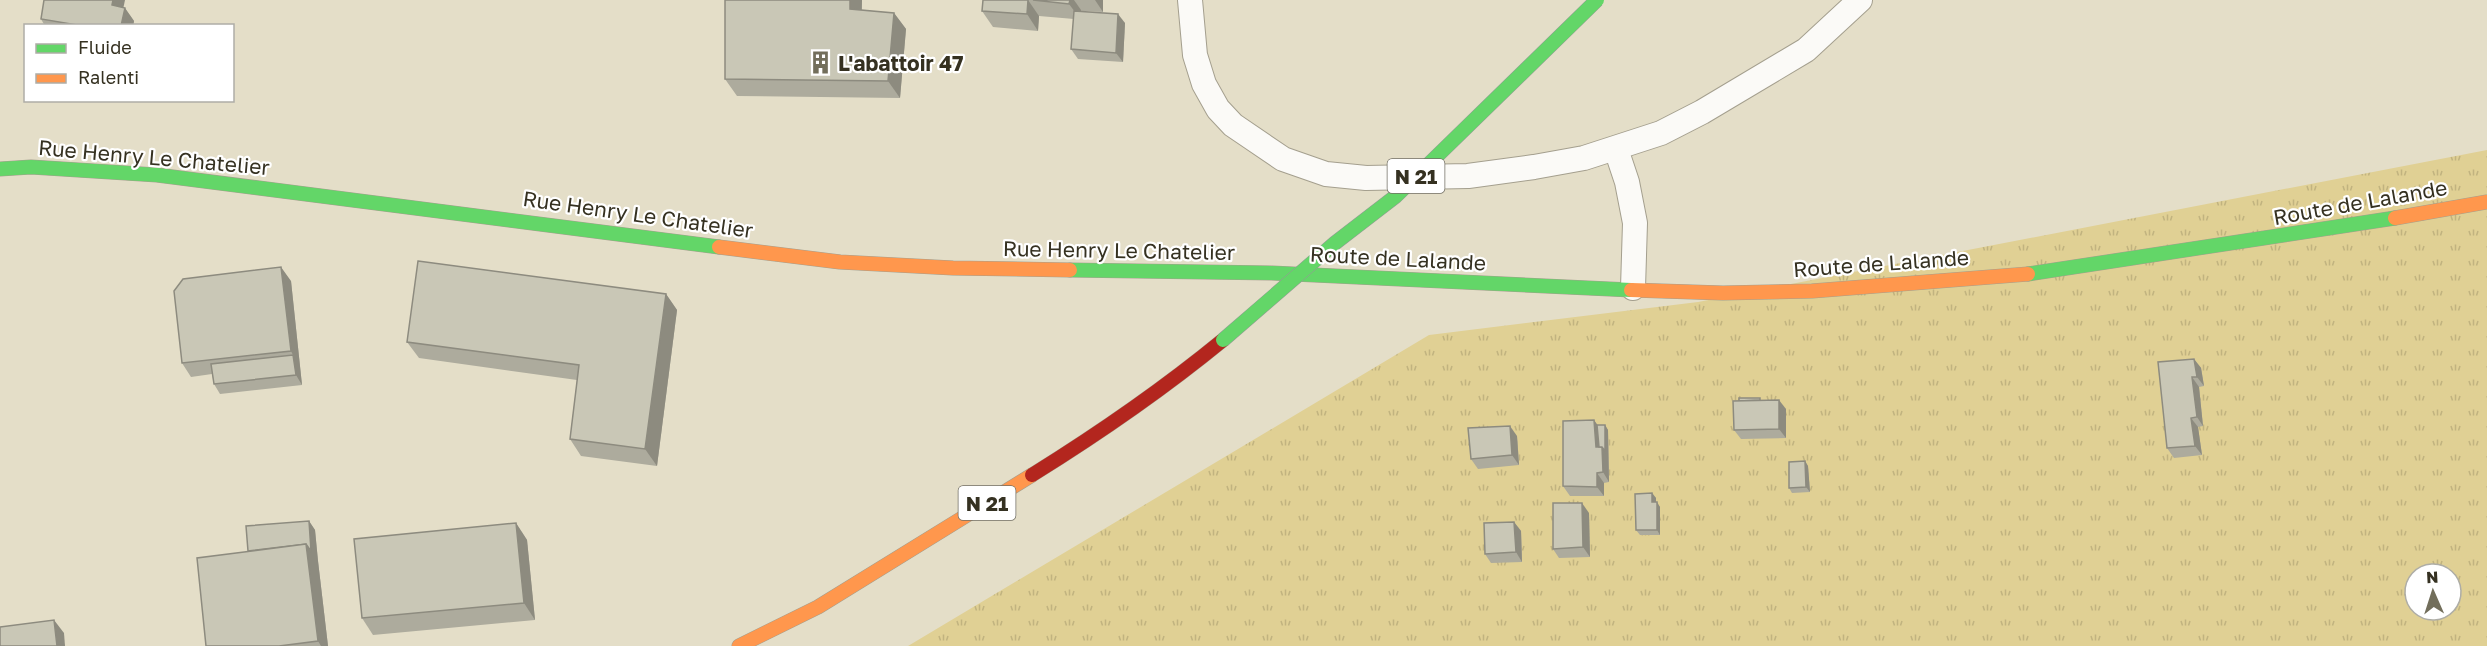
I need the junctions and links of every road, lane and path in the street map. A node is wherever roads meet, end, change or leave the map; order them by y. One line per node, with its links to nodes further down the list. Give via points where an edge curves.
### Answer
1 (1190, 0): 4 (street, via 1195,55 1204,84 1218,109 1233,125 1283,159 1316,171 1365,178 1468,176)
2 (1597, 0): 9 (street, N 21, bridge, via 1396,196 1172,382 1080,445 818,607)
3 (1860, 0): 4 (street, via 1806,50 1702,112 1661,133)
4 (1616, 149): 8 (street, via 1635,223)
5 (0, 170): 7 (street, Rue Henry Le Chatelier, via 31,167 157,175 840,262 953,268)
6 (2487, 202): 8 (street, Route de Lalande, via 2051,272 1812,291 1723,293)
7 (1272, 273): 8 (street, Route de Lalande, via 1510,286)
8 (1633, 288)
9 (739, 646)

